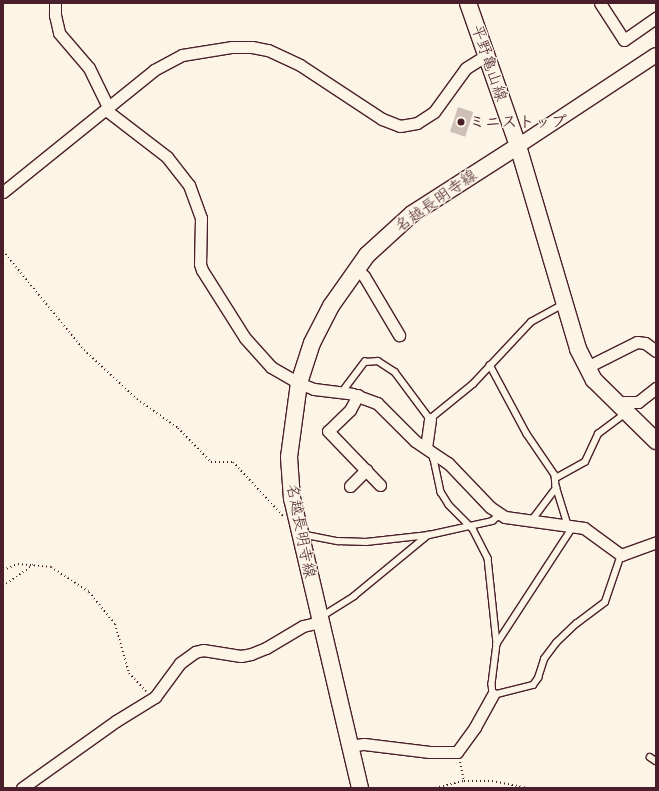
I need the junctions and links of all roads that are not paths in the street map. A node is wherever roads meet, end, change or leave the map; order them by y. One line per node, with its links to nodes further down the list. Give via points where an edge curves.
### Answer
1 (55, 3): 7 (street, via 59,33 89,68)
2 (468, 3): 5 (main road, 平野亀山線)
3 (600, 3): 4 (street, via 624,40)
4 (656, 18)
5 (487, 55): 7 (street, via 466,68 434,112 408,125 400,126 382,120 296,62 280,54 252,47 195,52 168,61); 8 (main road, 平野亀山線)
6 (656, 55): 8 (street)
7 (107, 108): 9 (street); 16 (street, via 160,151 182,175 198,204 201,218 200,264 205,277 264,360)
8 (518, 146): 10 (main road, 名越長明寺線, via 412,214 380,242); 11 (main road)
9 (3, 192)
10 (356, 269): 12 (street, via 364,276); 16 (main road, 名越長明寺線, via 336,297 319,328)
11 (565, 303): 14 (lane, via 531,322); 15 (main road)
12 (399, 335)
13 (656, 351): 15 (street, via 645,343 637,342)
14 (490, 365): 22 (lane, via 473,384); 27 (lane, via 527,434)
15 (587, 367): 20 (main road, via 594,380)
16 (299, 384): 18 (street, via 314,389); 35 (main road, 名越長明寺線, via 289,457 292,499)
17 (656, 388): 20 (street, via 638,402)
18 (342, 392): 19 (street); 22 (lane, via 365,362 378,361 395,372)
19 (358, 395): 24 (street, via 377,403); 26 (street, via 350,410 328,431)
20 (614, 402): 21 (main road)
21 (626, 413): 23 (main road); 27 (lane, via 598,434 585,462)
22 (430, 419): 24 (street)
23 (656, 441)
24 (426, 448): 25 (street)
25 (437, 455): 31 (street); 34 (lane, via 434,459 441,492 449,505)
26 (366, 470): 28 (street); 29 (street)
27 (556, 478): 30 (lane)
28 (380, 485)
29 (350, 486)
30 (556, 488): 32 (lane); 33 (lane)
31 (500, 515): 32 (street); 34 (lane, via 492,521)
32 (532, 521): 33 (street)
33 (571, 525): 38 (street, via 584,528); 40 (lane)
34 (471, 526): 36 (lane); 40 (lane, via 488,558)
35 (299, 534): 36 (lane, via 350,543); 39 (main road, 名越長明寺線)
36 (429, 535): 39 (lane, via 354,596)
37 (656, 542): 38 (street)
38 (621, 555): 41 (lane, via 605,602 556,643 544,659 533,685)
39 (319, 619): 42 (main road, 名越長明寺線); 45 (street, via 251,654 241,656 203,650 195,652 180,663 161,692 150,701 116,721)
40 (497, 644): 41 (lane)
41 (493, 695): 42 (street, via 457,752 430,752 364,744)
42 (349, 746): 46 (main road, 名越長明寺線)
43 (650, 757): 44 (lane)
44 (656, 761)
45 (22, 788)
46 (360, 788)

